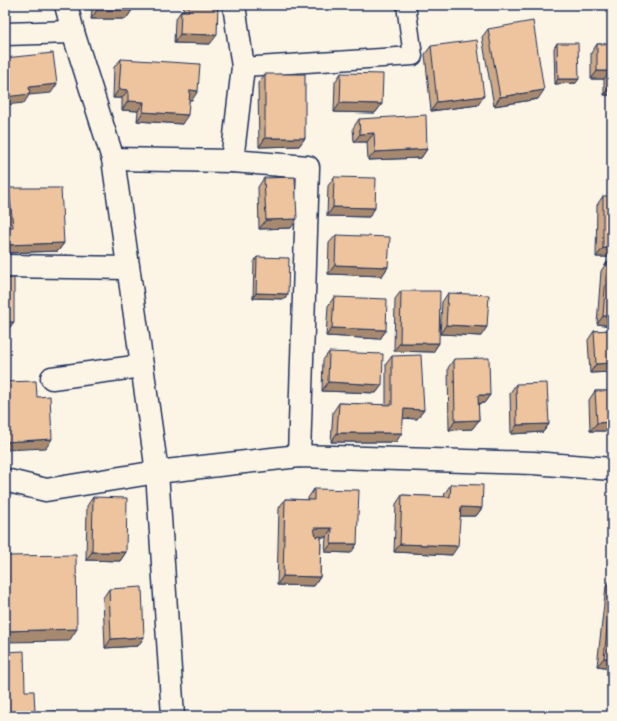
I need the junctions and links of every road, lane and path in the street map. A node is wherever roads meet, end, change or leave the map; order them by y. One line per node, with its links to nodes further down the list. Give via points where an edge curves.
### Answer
1 (66, 5): 4 (street)
2 (234, 5): 6 (street)
3 (406, 5): 6 (lane, via 413,56)
4 (73, 32): 5 (street); 7 (street)
5 (5, 34)
6 (243, 67): 8 (street)
7 (112, 159): 8 (street); 10 (street)
8 (232, 161): 13 (street, via 308,167)
9 (5, 266): 10 (street)
10 (128, 268): 11 (street)
11 (142, 366): 12 (street); 15 (street)
12 (52, 378)
13 (299, 456): 14 (street, via 533,463); 15 (street)
14 (612, 469)
15 (157, 472): 16 (street, via 46,490); 17 (street)
16 (5, 480)
17 (173, 716)

